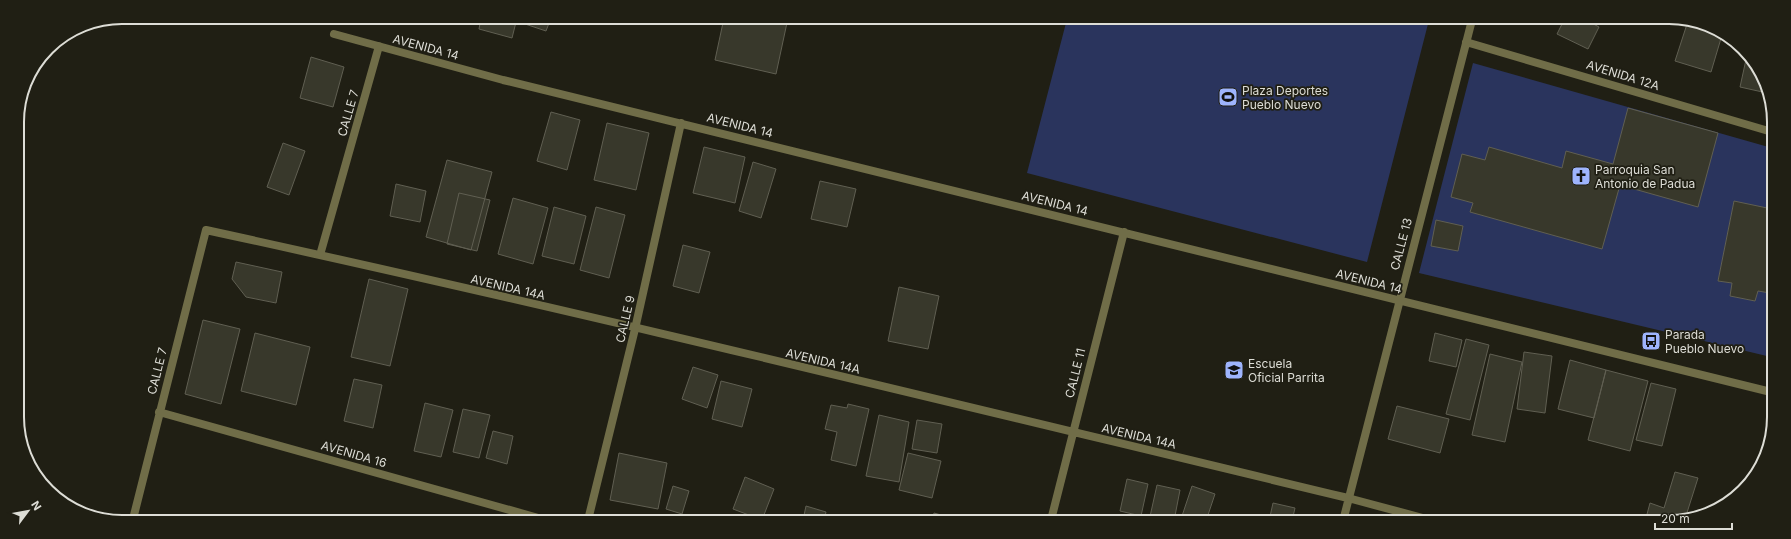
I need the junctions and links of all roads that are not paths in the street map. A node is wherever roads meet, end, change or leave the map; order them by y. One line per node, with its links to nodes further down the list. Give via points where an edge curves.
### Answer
1 (1471, 24): 3 (street, CALLE 13)
2 (334, 34): 4 (street, AVENIDA 14)
3 (1466, 42): 6 (street, AVENIDA 12A); 10 (street, CALLE 13)
4 (379, 46): 5 (street, AVENIDA 14, via 504,80); 9 (street, CALLE 7)
5 (681, 123): 8 (street, AVENIDA 14); 11 (street, CALLE 9)
6 (1767, 131)
7 (206, 230): 9 (street, AVENIDA 14A); 13 (street, CALLE 7)
8 (1124, 232): 10 (street, AVENIDA 14); 14 (street, CALLE 11)
9 (320, 255): 11 (street, AVENIDA 14A)
10 (1399, 301): 12 (street, AVENIDA 14); 15 (street, CALLE 13)
11 (635, 329): 14 (street, AVENIDA 14A); 18 (street, CALLE 9)
12 (1767, 391)
13 (159, 412): 16 (street, CALLE 7); 17 (street, AVENIDA 16)
14 (1073, 432): 15 (street, AVENIDA 14A); 19 (street, CALLE 11)
15 (1348, 498): 20 (street, CALLE 13); 21 (street, AVENIDA 14A)
16 (134, 515)
17 (528, 515)
18 (589, 515)
19 (1052, 515)
20 (1344, 515)
21 (1412, 515)

